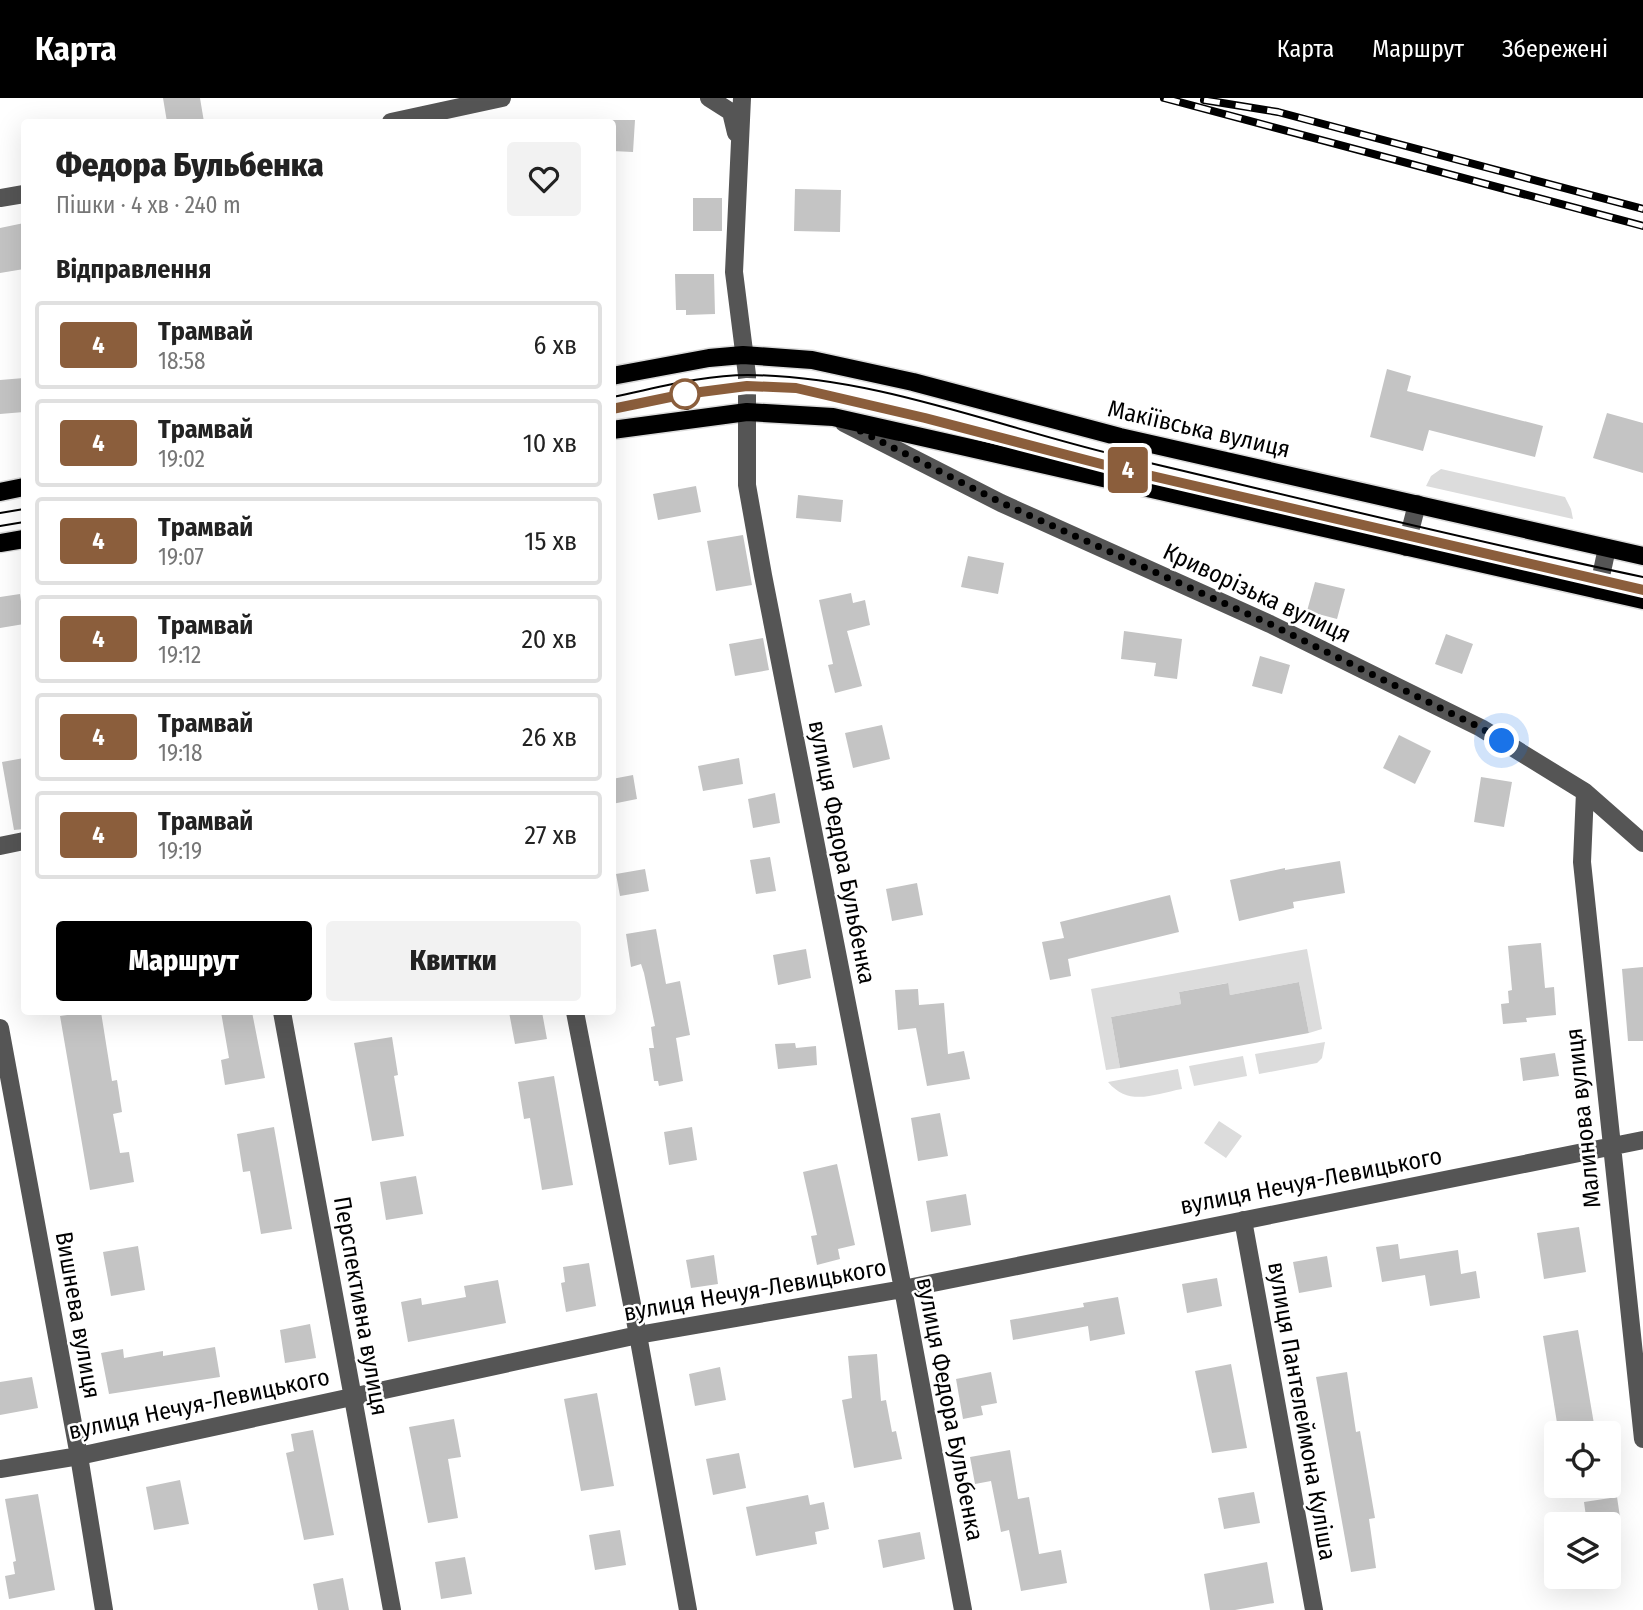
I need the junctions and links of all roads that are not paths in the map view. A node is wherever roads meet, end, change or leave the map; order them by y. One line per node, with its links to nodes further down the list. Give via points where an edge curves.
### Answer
1 (502, 98): 4 (street)
2 (709, 98): 5 (street, via 731,112)
3 (742, 98): 5 (street, вулиця Федора Бульбенка)
4 (405, 119)
5 (739, 144): 8 (street, вулиця Федора Бульбенка, via 734,271)
6 (21, 194): 7 (street)
7 (0, 198)
8 (743, 355): 9 (main road); 10 (street, вулиця Федора Бульбенка); 15 (main road, Макіївська вулиця, via 850,368 1120,437)
9 (616, 375)
10 (747, 412): 11 (main road); 12 (main road); 33 (street, вулиця Федора Бульбенка, via 747,485)
11 (833, 417): 18 (main road); 23 (street, Криворізька вулиця, via 1002,503 1270,624 1481,728)
12 (616, 429)
13 (21, 488): 14 (main road)
14 (0, 492)
15 (1417, 504): 18 (street); 19 (main road, Макіївська вулиця)
16 (21, 540): 17 (main road)
17 (0, 543)
18 (1406, 547): 21 (main road)
19 (1607, 548): 20 (main road, Макіївська вулиця); 21 (street)
20 (1643, 556)
21 (1598, 590): 22 (main road)
22 (1643, 600)
23 (1585, 792): 25 (street, Криворізька вулиця); 31 (street, Малинова вулиця, via 1581,862)
24 (21, 842): 26 (street)
25 (1643, 844)
26 (0, 846)
27 (283, 1015): 35 (street, Перспективна вулиця)
28 (576, 1015): 34 (street)
29 (0, 1028): 37 (street, Вишнева вулиця)
30 (1643, 1140): 31 (street, вулиця Нечуя-Левицького)
31 (1610, 1146): 32 (street, вулиця Нечуя-Левицького); 36 (street, Малинова вулиця)
32 (1243, 1220): 33 (street, вулиця Нечуя-Левицького); 43 (street, вулиця Пантелеймона Куліша)
33 (903, 1289): 34 (street, вулиця Нечуя-Левицького); 42 (street, вулиця Федора Бульбенка)
34 (638, 1335): 35 (street, вулиця Нечуя-Левицького); 41 (street)
35 (352, 1396): 37 (street, вулиця Нечуя-Левицького); 40 (street, Перспективна вулиця)
36 (1643, 1439)
37 (79, 1456): 38 (street, вулиця Нечуя-Левицького); 39 (street, Вишнева вулиця)
38 (0, 1469)
39 (104, 1610)
40 (392, 1610)
41 (688, 1610)
42 (963, 1610)
43 (1314, 1610)

